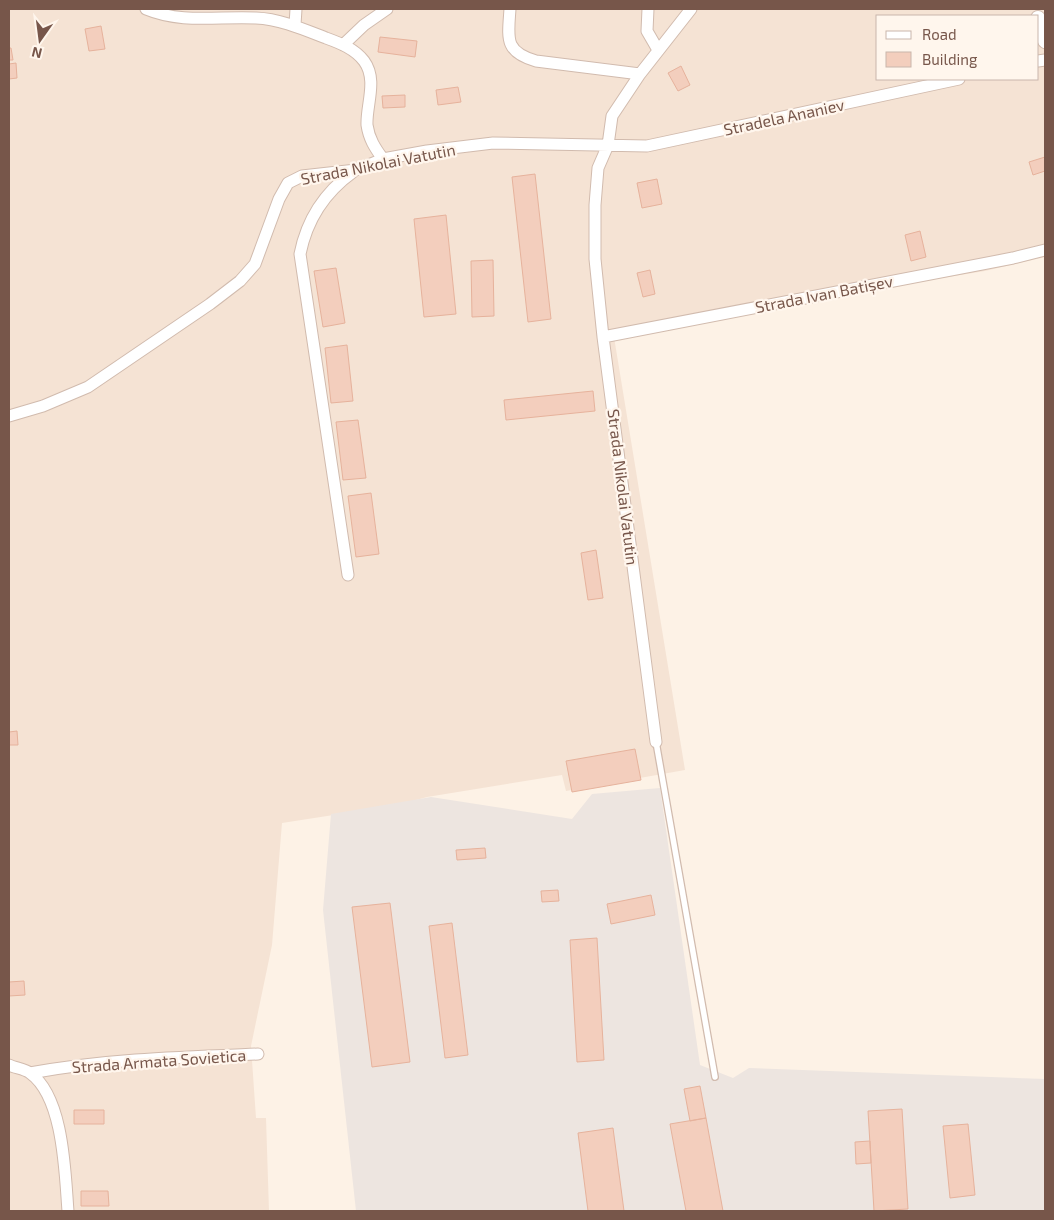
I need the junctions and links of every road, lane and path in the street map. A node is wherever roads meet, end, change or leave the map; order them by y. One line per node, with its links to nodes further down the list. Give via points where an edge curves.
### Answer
1 (146, 9): 7 (street, via 165,16)
2 (296, 9): 9 (street)
3 (387, 9): 11 (street)
4 (510, 9): 13 (street, via 510,42 515,52 523,57)
5 (648, 9): 12 (street, via 647,31)
6 (691, 9): 12 (street, Strada Nikolai Vatutin)
7 (211, 14): 9 (street)
8 (1039, 23): 10 (street)
9 (295, 25): 11 (street)
10 (1045, 41)
11 (343, 45): 16 (street, via 356,53 369,73 367,125 372,142)
12 (658, 50): 13 (street, Strada Nikolai Vatutin)
13 (640, 74): 15 (street, Strada Nikolai Vatutin, via 612,116)
14 (954, 80): 15 (street, Stradela Ananiev, via 647,146)
15 (608, 145): 16 (street, Strada Nikolai Vatutin, via 493,143); 19 (street, Strada Nikolai Vatutin, via 598,168 595,205 595,259)
16 (383, 159): 17 (street, Strada Nikolai Vatutin)
17 (356, 170): 20 (street, Strada Nikolai Vatutin, via 302,176 288,183 255,264 240,281 88,387); 21 (street, via 336,184 318,208 309,223 300,254)
18 (1045, 250): 19 (street, Strada Ivan Batișev)
19 (603, 337): 22 (street, Strada Nikolai Vatutin)
20 (9, 416)
21 (348, 575)
22 (656, 742): 26 (lane)
23 (258, 1054): 25 (street, Strada Armata Sovietica, via 132,1059)
24 (9, 1065): 25 (street)
25 (30, 1073): 27 (street, via 50,1100 63,1150)
26 (716, 1077)
27 (68, 1211)

